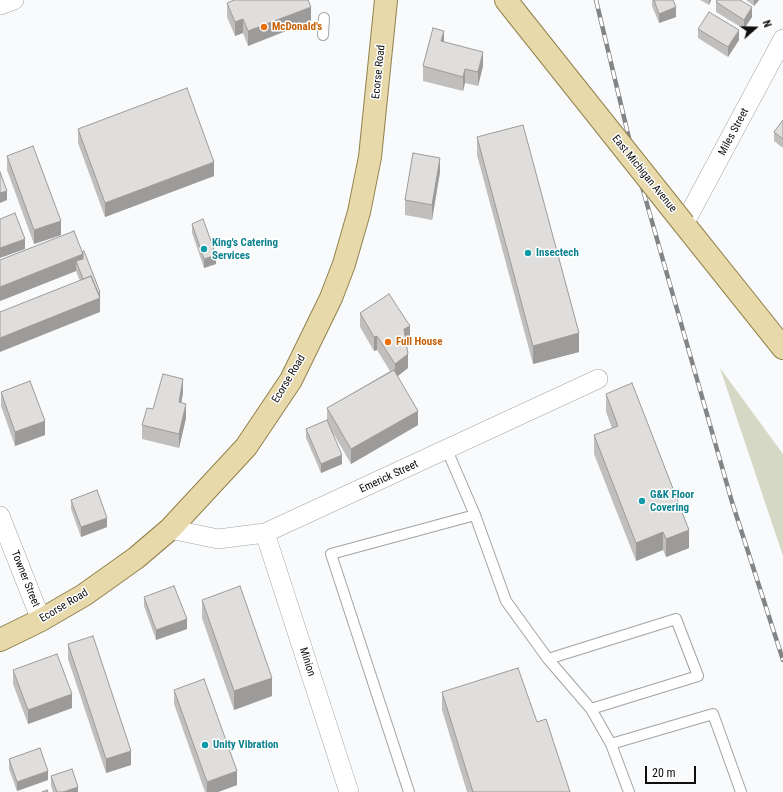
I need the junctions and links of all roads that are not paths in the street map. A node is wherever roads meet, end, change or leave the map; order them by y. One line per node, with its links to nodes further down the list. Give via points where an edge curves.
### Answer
1 (14, 0): 3 (street)
2 (386, 0): 14 (main road, Ecorse Road, via 366,182 344,264 320,325 291,380 246,447)
3 (0, 5)
4 (511, 7): 8 (main road, East Michigan Avenue, bridge)
5 (324, 18): 6 (lane)
6 (323, 35)
7 (783, 39): 8 (street, Miles Street)
8 (684, 224): 9 (main road, East Michigan Avenue)
9 (783, 348)
10 (598, 379): 11 (street, Emerick Street)
11 (446, 450): 12 (lane); 15 (street, Emerick Street)
12 (475, 515): 18 (lane, via 506,601); 22 (lane, via 331,554)
13 (0, 516): 16 (street, Towner Street)
14 (170, 529): 15 (street, Emerick Street, via 218,539); 16 (main road, Ecorse Road, via 93,589)
15 (265, 533): 21 (street, Minion)
16 (41, 620): 17 (main road, Ecorse Road)
17 (0, 640)
18 (548, 659): 19 (lane); 19 (lane, via 676,619 698,676)
19 (591, 709): 20 (lane)
20 (612, 744): 23 (lane); 24 (lane, via 713,714)
21 (349, 792)
22 (410, 792)
23 (628, 792)
24 (741, 792)

